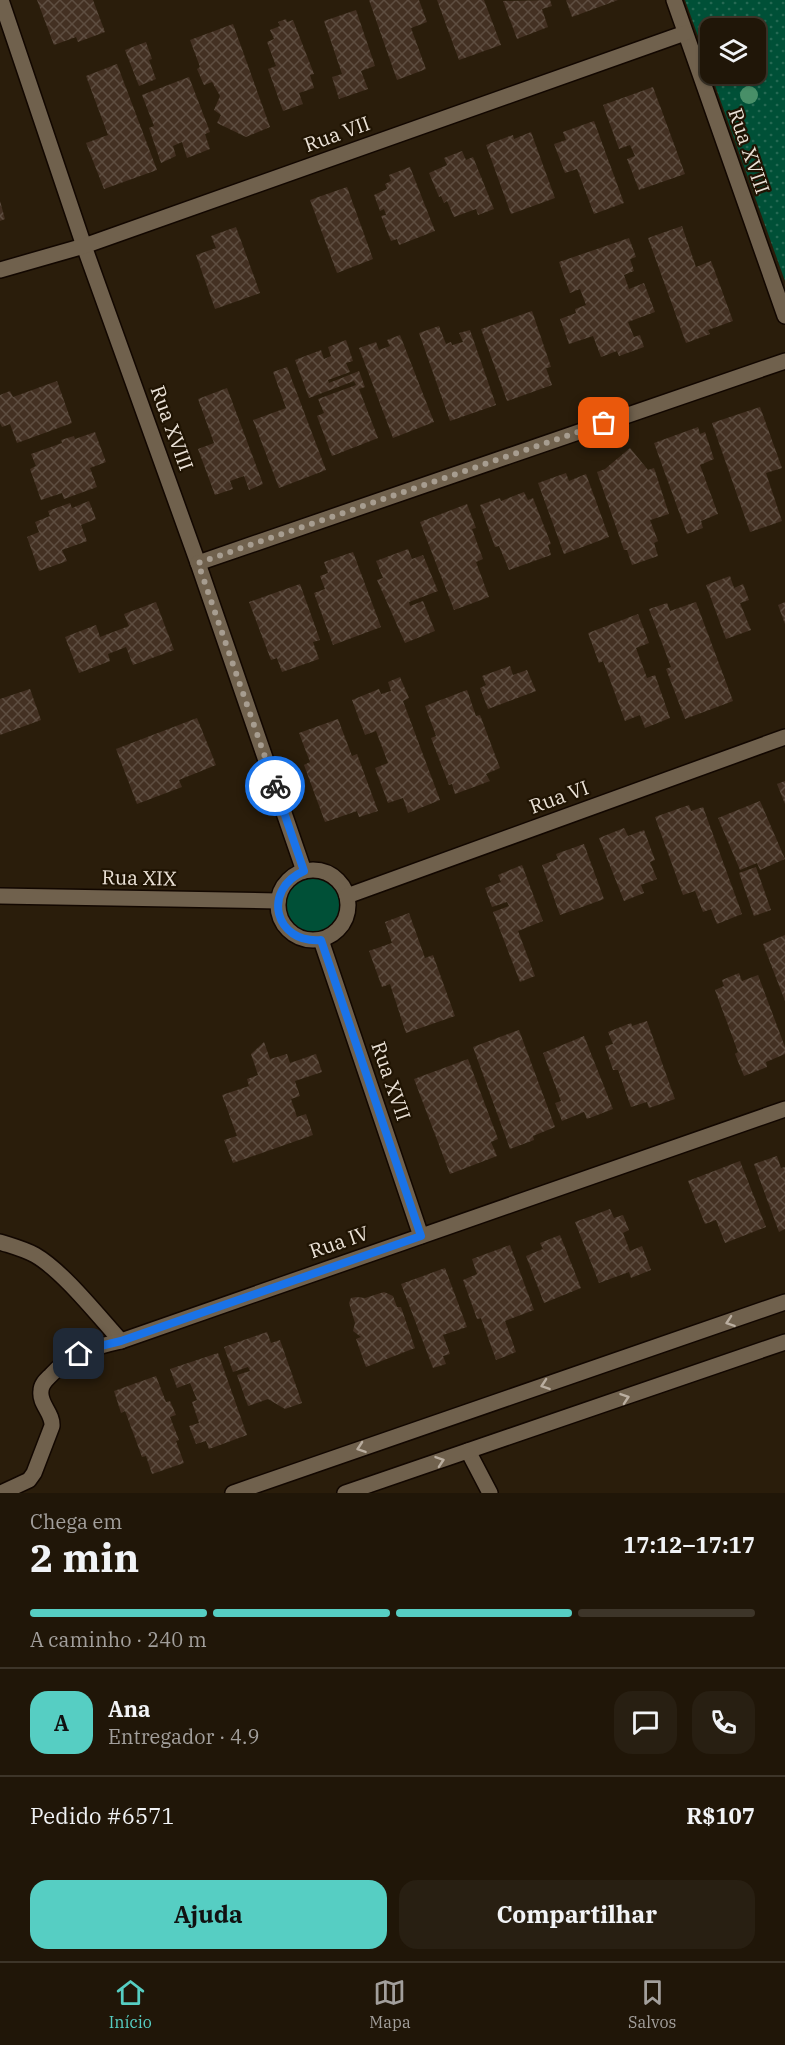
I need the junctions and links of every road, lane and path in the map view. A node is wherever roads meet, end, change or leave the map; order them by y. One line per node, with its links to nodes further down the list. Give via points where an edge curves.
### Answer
1 (1, 0): 4 (street, Rua XVIII)
2 (674, 0): 3 (street, Rua XVIII)
3 (686, 33): 4 (street, Rua VII); 6 (street, Rua XVIII)
4 (84, 246): 5 (street, Rua VII); 8 (street, Rua XVIII)
5 (0, 270)
6 (785, 316)
7 (785, 361): 8 (street)
8 (198, 563): 10 (street, Rua XVIII)
9 (785, 737): 12 (street, Rua VI)
10 (304, 871): 12 (street, via 326,872 343,886); 13 (street, via 287,882)
11 (0, 896): 13 (street, Rua XIX)
12 (347, 896): 14 (street, via 346,919 332,936)
13 (278, 901): 14 (street, via 282,923 290,932 310,941)
14 (321, 940): 16 (street, Rua XVII)
15 (785, 1109): 16 (street, Rua IV)
16 (421, 1236): 19 (street, Rua IV)
17 (0, 1242): 19 (street, via 45,1262)
18 (785, 1302): 23 (street, one-way to 23)
19 (121, 1341): 22 (street, Rua IV, via 88,1349 65,1362 45,1382 41,1397 53,1420 39,1465 29,1480)
20 (785, 1342): 21 (street, one-way to 20)
21 (468, 1451): 24 (street, one-way to 21); 25 (street)
22 (1, 1493)
23 (232, 1493)
24 (345, 1493)
25 (490, 1493)

